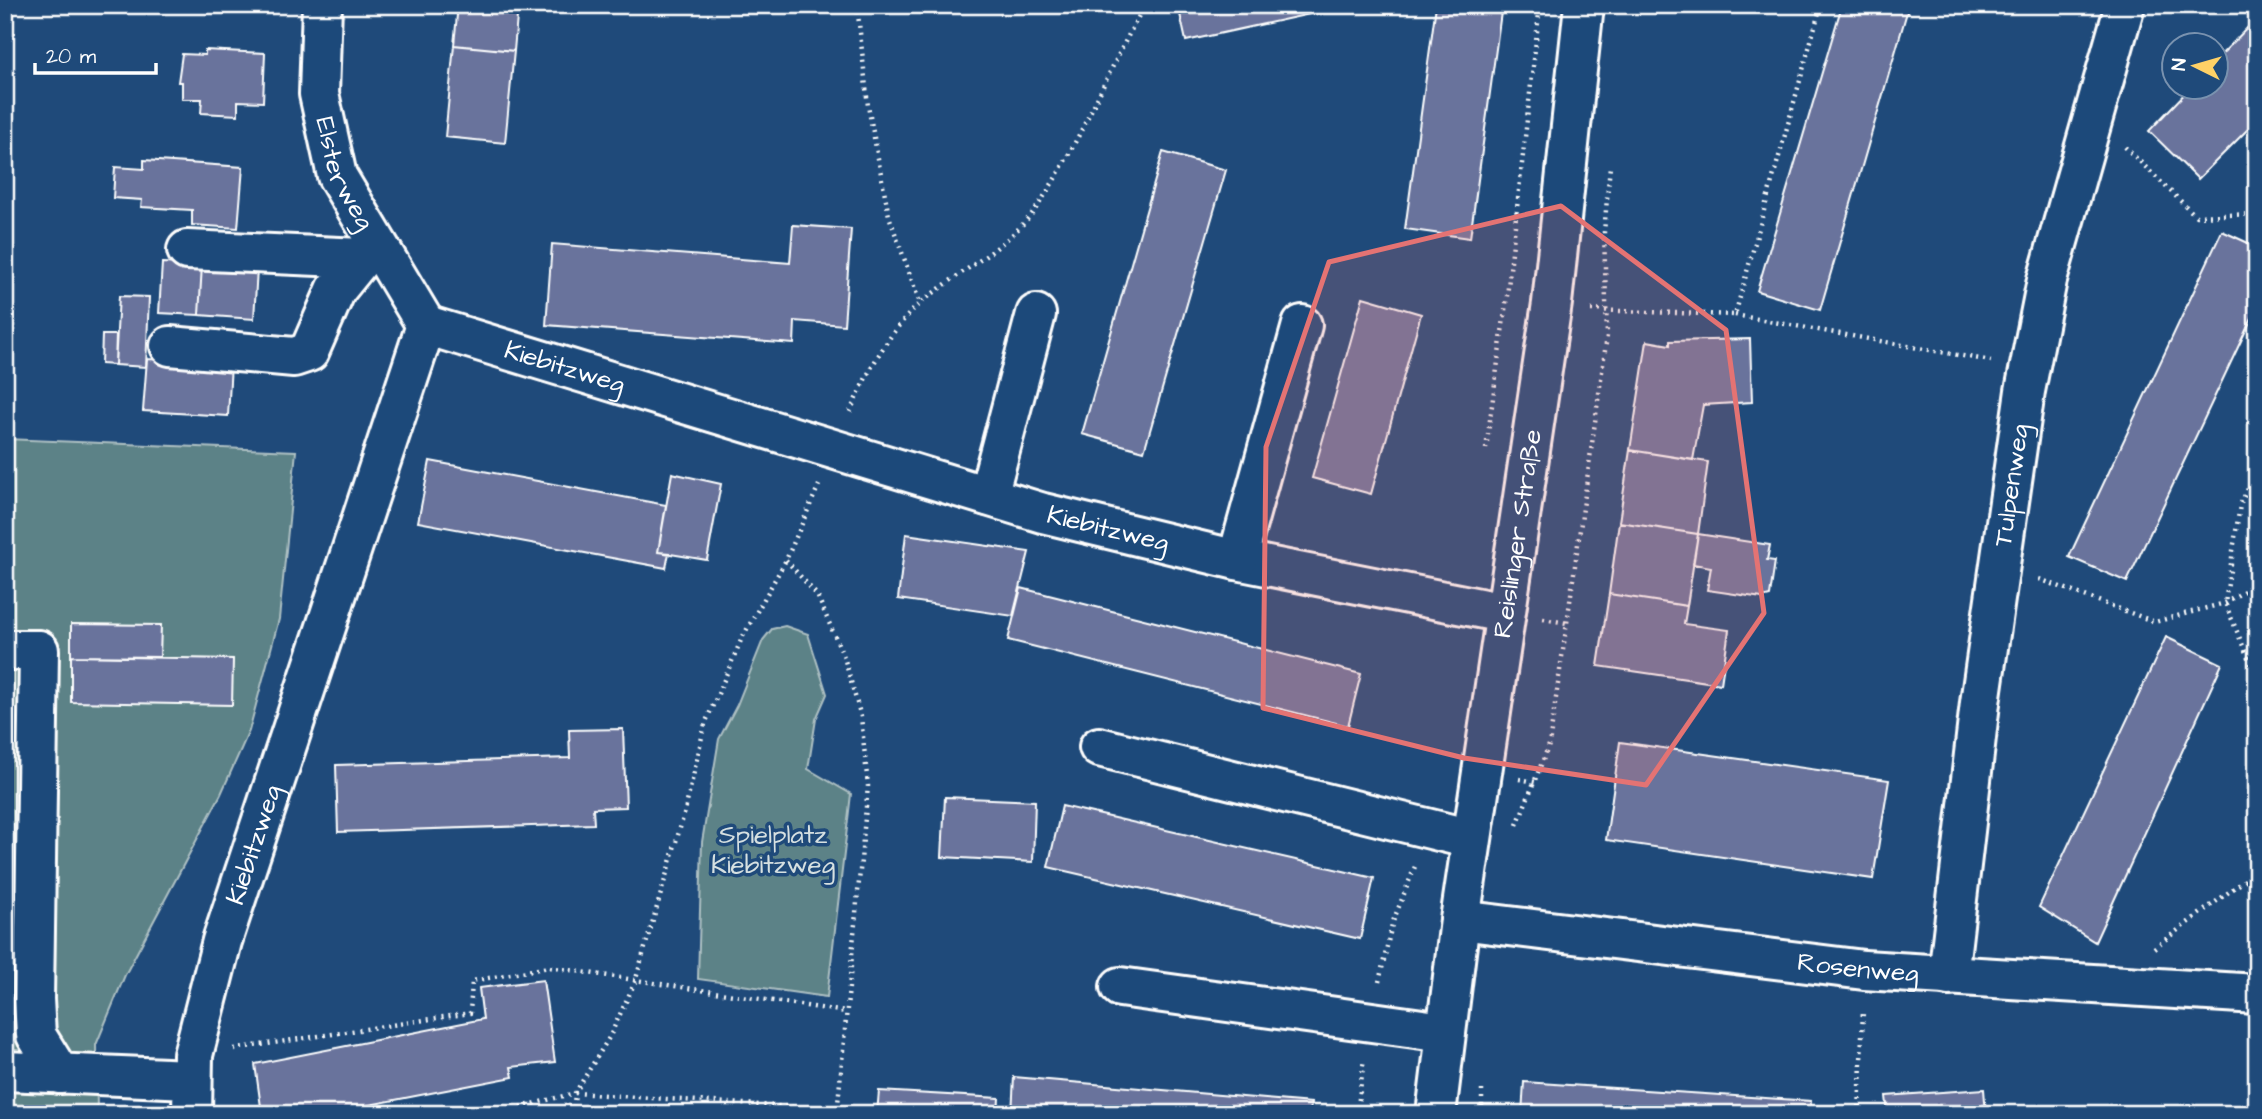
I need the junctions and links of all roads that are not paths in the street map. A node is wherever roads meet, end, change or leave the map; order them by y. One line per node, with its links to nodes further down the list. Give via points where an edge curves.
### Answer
1 (322, 5): 5 (street, Elsterweg, via 319,94 337,176)
2 (1584, 5): 12 (street, Reislinger Straße, via 1554,290)
3 (2125, 5): 17 (street, Tulpenweg, via 2047,280 2030,368 1997,579)
4 (187, 250): 5 (street)
5 (369, 250): 7 (street, Elsterweg); 9 (street, via 336,290 309,352 294,357)
6 (1037, 314): 10 (street)
7 (426, 324): 10 (street, Kiebitzweg); 23 (street, Kiebitzweg, via 222,941)
8 (1302, 325): 11 (street)
9 (170, 346)
10 (988, 496): 11 (street, Kiebitzweg)
11 (1237, 560): 12 (street, Kiebitzweg)
12 (1504, 613): 15 (street, Reislinger Straße)
13 (5, 649): 22 (street, via 39,650 34,999 36,1035)
14 (1099, 747): 15 (street)
15 (1471, 839): 16 (street, Reislinger Straße)
16 (1460, 920): 17 (street, Rosenweg, via 1864,970); 20 (street, Reislinger Straße)
17 (1948, 976): 19 (street, Rosenweg)
18 (1120, 987): 20 (street)
19 (2257, 994)
20 (1442, 1046): 24 (street, Reislinger Straße); 25 (street, Reislinger Straße)
21 (5, 1070): 22 (street)
22 (60, 1074): 23 (street)
23 (191, 1083)
24 (1426, 1114)
25 (1436, 1114)

